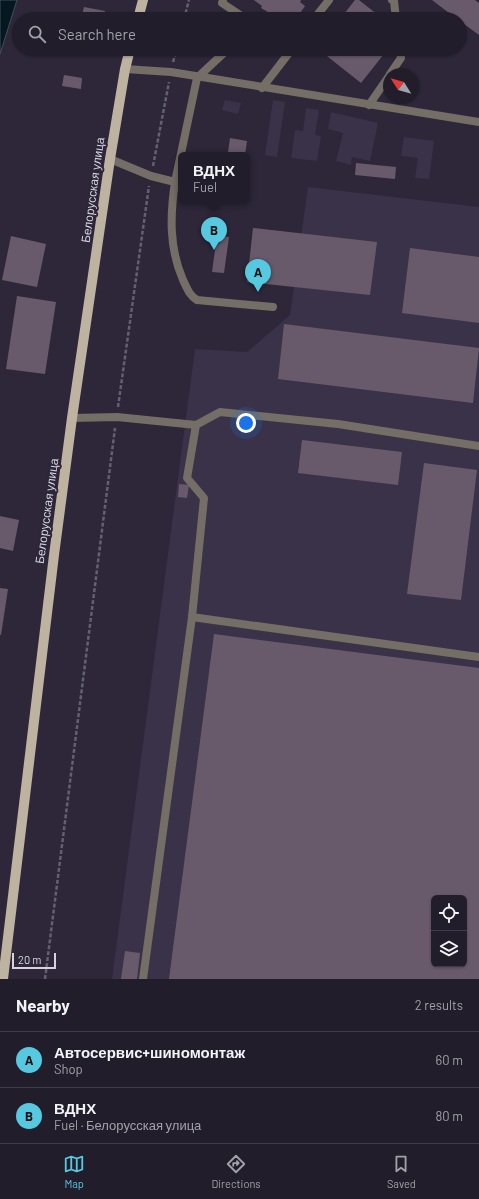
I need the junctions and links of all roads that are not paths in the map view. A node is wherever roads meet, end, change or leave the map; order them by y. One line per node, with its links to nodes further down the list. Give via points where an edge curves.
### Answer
1 (143, 0): 5 (main road)
2 (223, 0): 6 (lane, via 222,3)
3 (329, 0): 7 (lane)
4 (392, 0): 8 (lane)
5 (140, 12)
6 (236, 12)
7 (320, 12)
8 (395, 12)
9 (128, 56): 14 (main road, Белорусская улица)
10 (221, 56): 15 (lane)
11 (287, 56): 17 (lane)
12 (401, 56): 13 (lane)
13 (395, 68)
14 (125, 69): 15 (lane, via 171,72); 21 (main road, Белорусская улица)
15 (197, 78): 17 (lane); 20 (lane)
16 (383, 85): 18 (lane)
17 (262, 88): 18 (lane)
18 (369, 105): 19 (lane)
19 (479, 122)
20 (181, 152)
21 (110, 159): 23 (lane, via 151,176); 25 (main road, Белорусская улица)
22 (178, 168): 23 (lane)
23 (175, 182): 24 (lane, via 171,218 172,237 176,263 191,296 197,300)
24 (272, 307)
25 (72, 418): 26 (lane, via 117,417); 30 (main road, Белорусская улица)
26 (196, 425): 27 (lane, via 220,412 338,424); 28 (lane, via 187,478 204,498)
27 (479, 446)
28 (192, 617): 29 (lane); 31 (lane)
29 (479, 657)
30 (3, 979)
31 (143, 979)

